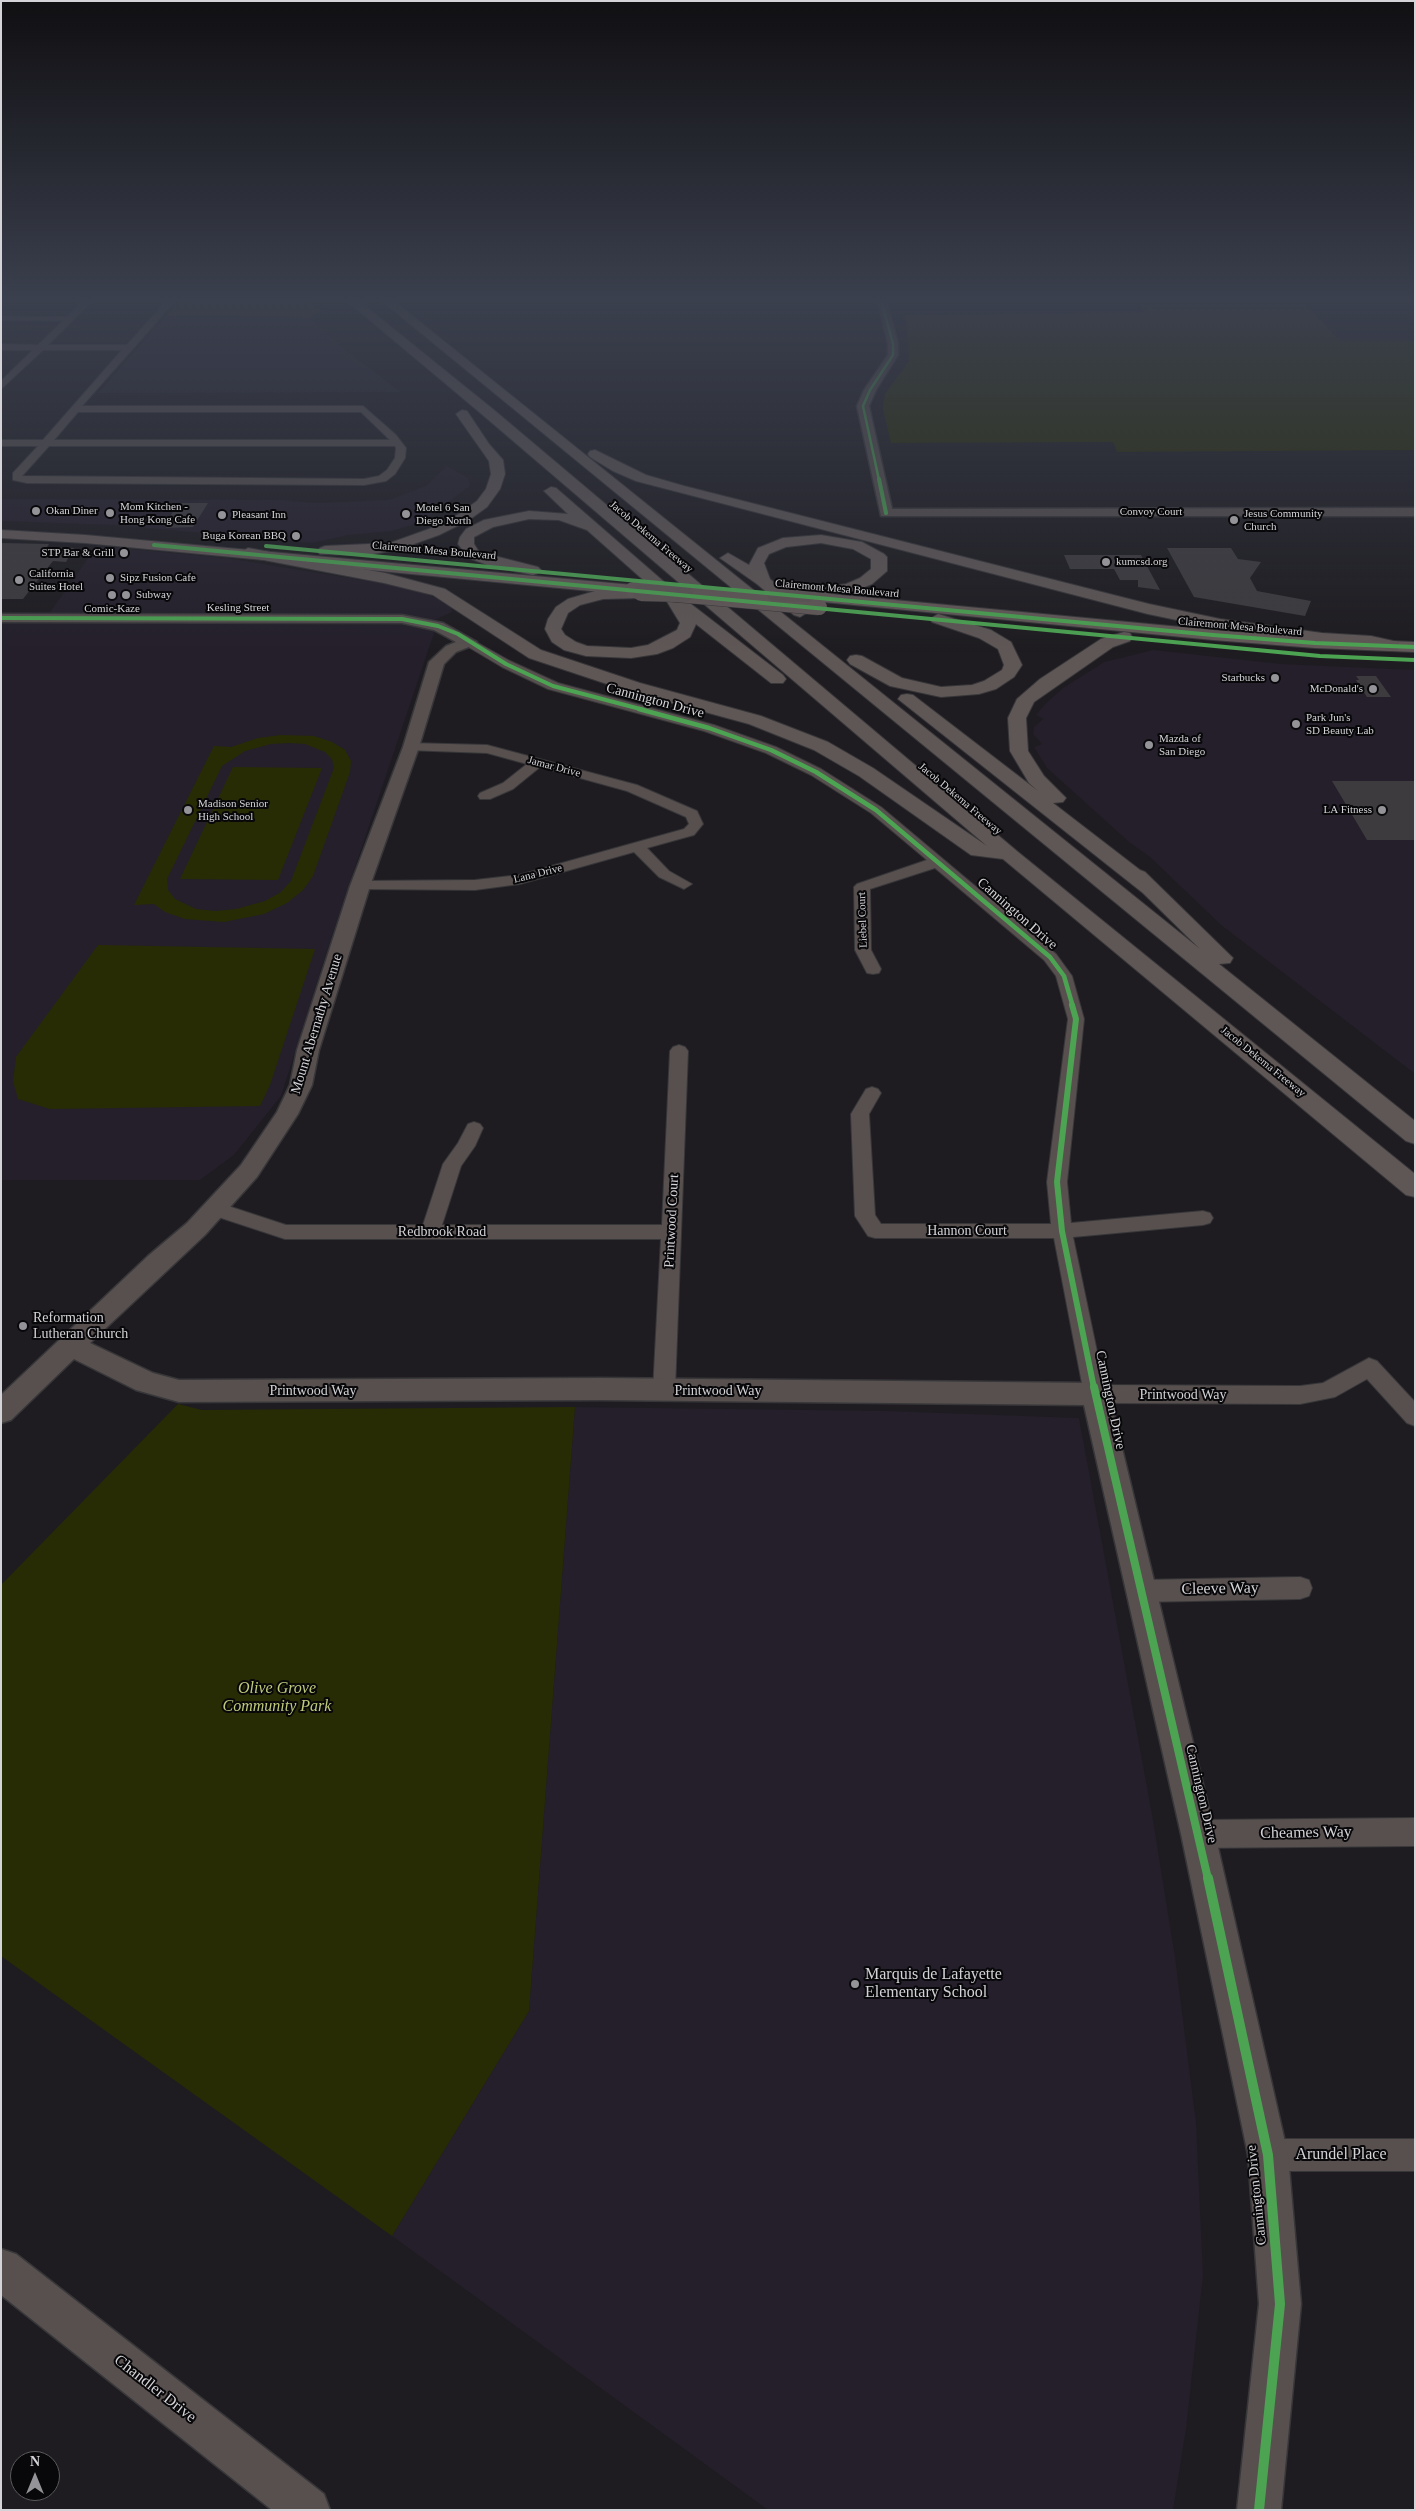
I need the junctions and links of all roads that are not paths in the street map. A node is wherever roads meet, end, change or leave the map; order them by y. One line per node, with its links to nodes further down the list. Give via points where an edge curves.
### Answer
1 (67, 418): 10 (street)
2 (373, 418): 11 (street)
3 (464, 418): 19 (highway, via 496,460 498,474 493,489 482,504 464,518 392,547)
4 (468, 418): 12 (highway)
5 (494, 418): 35 (highway, Jacob Dekema Freeway)
6 (530, 418): 14 (highway, Jacob Dekema Freeway)
7 (538, 418): 31 (highway, via 618,468 679,489 1148,609 1258,630)
8 (866, 418): 15 (street, Convoy Court, via 886,514)
9 (1, 443): 10 (street)
10 (46, 443): 11 (street); 11 (street, via 17,478 376,480 391,472 400,458 401,448)
11 (397, 443)
12 (507, 452)
13 (544, 484): 18 (highway)
14 (628, 497): 22 (highway); 47 (highway, Jacob Dekema Freeway)
15 (1415, 512)
16 (1, 526): 19 (main road, Clairemont Mesa Boulevard, via 71,528)
17 (1, 534): 20 (main road, Clairemont Mesa Boulevard)
18 (612, 542): 21 (highway, via 575,521 546,515 514,516 489,523 467,537 466,544 474,555); 24 (highway)
19 (325, 551): 21 (main road, Clairemont Mesa Boulevard)
20 (248, 553): 23 (main road, Clairemont Mesa Boulevard); 40 (highway, via 384,578 439,592 535,654 634,687 755,720 821,746 866,772 978,851)
21 (533, 570): 23 (main road, Clairemont Mesa Boulevard)
22 (763, 581): 25 (highway, via 756,563 763,552 782,543 821,539 857,545 879,557 879,571 866,581); 28 (highway)
23 (633, 587): 24 (highway, bridge); 24 (highway, via 574,602 562,610 553,629 558,638 586,651 631,653 668,644 684,633 688,623); 25 (main road, Clairemont Mesa Boulevard, bridge, via 775,594)
24 (678, 595): 25 (main road, Clairemont Mesa Boulevard, bridge); 35 (highway, via 778,680)
25 (812, 600): 27 (main road, Clairemont Mesa Boulevard); 31 (main road, Clairemont Mesa Boulevard, via 1213,635)
26 (1, 618): 30 (street, Kesling Street, via 402,619 438,626)
27 (938, 619): 29 (main road, Clairemont Mesa Boulevard); 44 (highway, via 985,634 1005,646 1013,665 1008,673 990,685 973,690 941,692 896,682 849,654)
28 (813, 624)
29 (1124, 637): 33 (main road, Clairemont Mesa Boulevard, via 1320,656); 44 (highway, via 1091,653 1026,699 1017,718 1019,751 1036,779)
30 (469, 642): 34 (street, Mount Abernathy Avenue, via 451,649 438,662); 41 (street, Cannington Drive, via 553,686 709,728 771,750 816,772 876,810)
31 (1392, 646): 32 (main road, Clairemont Mesa Boulevard)
32 (1415, 647)
33 (1415, 660)
34 (411, 747): 36 (street, Jamar Drive, via 487,749); 43 (street, Mount Abernathy Avenue)
35 (898, 759): 40 (highway, Jacob Dekema Freeway)
36 (537, 763): 37 (street, via 508,786); 38 (street, Jamar Drive, via 632,788)
37 (485, 796)
38 (692, 814): 39 (street, Lana Drive, via 696,824 689,832)
39 (637, 846): 42 (street, via 664,874); 43 (street, Lana Drive, via 497,883)
40 (1011, 856): 51 (highway, Jacob Dekema Freeway)
41 (937, 862): 45 (street, Liebel Court, via 862,887 863,950); 54 (street, Cannington Drive, via 1050,957 1064,976 1076,1019 1057,1182)
42 (684, 884)
43 (360, 886): 52 (street, Mount Abernathy Avenue, via 300,1085 287,1114 249,1171)
44 (1150, 888): 47 (highway)
45 (873, 969)
46 (679, 1051): 55 (street, Printwood Court)
47 (1351, 1083): 50 (highway, Jacob Dekema Freeway)
48 (872, 1093): 54 (street, Hannon Court, via 860,1114 865,1216 875,1231)
49 (474, 1128): 56 (street, via 466,1146 452,1164)
50 (1415, 1135)
51 (1415, 1188)
52 (216, 1209): 56 (street, Redbrook Road, via 285,1232); 57 (street, Mount Abernathy Avenue)
53 (1203, 1218): 54 (street, Hannon Court)
54 (1062, 1231): 59 (street, Cannington Drive)
55 (672, 1232): 56 (street, Redbrook Road); 58 (street, Printwood Court)
56 (430, 1233)
57 (71, 1346): 58 (street, Printwood Way, via 146,1382 179,1391); 60 (street, Mount Abernathy Avenue)
58 (664, 1390): 59 (street, Printwood Way)
59 (1095, 1394): 61 (street, Printwood Way, via 1300,1395 1327,1391 1369,1367); 63 (street, Cannington Drive)
60 (1, 1412)
61 (1415, 1417)
62 (1300, 1588): 63 (street, Cleeve Way)
63 (1140, 1591): 65 (street, Cannington Drive)
64 (1415, 1832): 65 (street, Cheames Way)
65 (1198, 1834): 66 (street, Cannington Drive)
66 (1268, 2155): 67 (street, Arundel Place); 70 (street, Cannington Drive, via 1280,2304)
67 (1415, 2155)
68 (1, 2269): 69 (street, Chandler Drive)
69 (308, 2510)
70 (1258, 2510)

